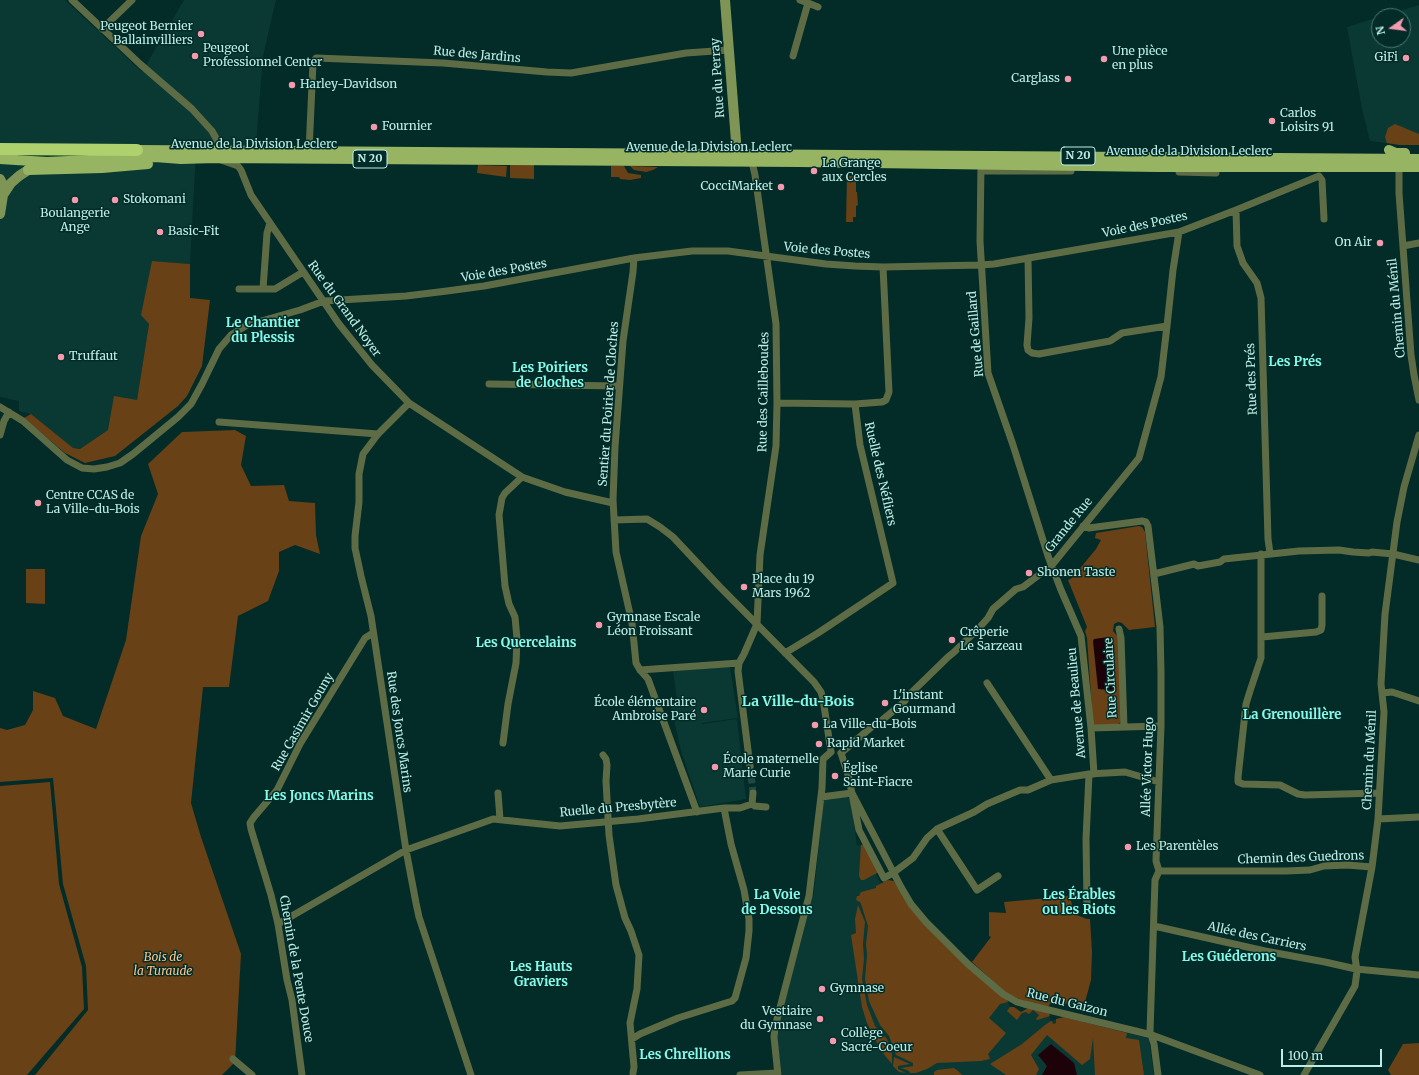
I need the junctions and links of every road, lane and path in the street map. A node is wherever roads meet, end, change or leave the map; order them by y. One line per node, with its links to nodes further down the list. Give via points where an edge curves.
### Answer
1 (72, 0): 7 (street)
2 (132, 0): 7 (street)
3 (725, 0): 8 (street, Rue du Perray)
4 (800, 0): 5 (street)
5 (808, 3): 6 (street); 9 (street)
6 (818, 7)
7 (102, 29): 14 (street, via 192,108 212,131)
8 (729, 50): 13 (street, Rue des Jardins, via 686,52 571,72 316,58 313,63); 15 (street, Rue du Perray)
9 (793, 56)
10 (0, 148): 11 (highway, Avenue de la Division Leclerc / N 20)
11 (137, 150): 14 (main road, Avenue de la Division Leclerc / N 20)
12 (1389, 150): 16 (main road, via 1396,153)
13 (309, 151): 14 (main road, Avenue de la Division Leclerc / N 20); 15 (main road, Avenue de la Division Leclerc / N 20)
14 (220, 154): 18 (main road, Avenue de la Division Leclerc / N 20); 20 (main road, Avenue de la Division Leclerc / N 20); 35 (street, Rue du Grand Noyer, via 241,170 251,195)
15 (737, 154): 19 (main road, Avenue de la Division Leclerc / N 20); 20 (street)
16 (1419, 154)
17 (0, 159): 18 (main road, Avenue de la Division Leclerc / N 20, via 47,162 155,157)
18 (181, 159): 27 (main road, via 155,164 102,168)
19 (1419, 159)
20 (752, 162): 26 (main road, Avenue de la Division Leclerc / N 20); 39 (street, Rue des Cailleboudes)
21 (1138, 166): 23 (main road, Avenue de la Division Leclerc / N 20); 26 (main road, Avenue de la Division Leclerc / N 20); 28 (street)
22 (1332, 166): 23 (main road, Avenue de la Division Leclerc / N 20); 24 (main road, Avenue de la Division Leclerc / N 20); 29 (street, Voie des Postes)
23 (1216, 167): 28 (street, via 1216,172)
24 (1399, 167): 25 (main road, Avenue de la Division Leclerc / N 20); 38 (street, Chemin du Ménil)
25 (1419, 167)
26 (981, 168): 28 (street); 42 (street, Rue de Gaillard)
27 (28, 170): 31 (street, via 15,179)
28 (1121, 171)
29 (1319, 176): 32 (street, Voie des Postes); 34 (street, via 1322,180)
30 (0, 179): 31 (street, via 3,185)
31 (2, 201): 33 (street)
32 (1236, 210): 36 (street, Voie des Postes); 65 (street, Rue des Prés, via 1237,246 1261,298)
33 (0, 214)
34 (1324, 219)
35 (270, 223): 44 (street, Rue du Grand Noyer); 46 (street)
36 (1179, 232): 41 (street, Voie des Postes); 48 (street, Grande Rue)
37 (1419, 243): 38 (street)
38 (1403, 246): 51 (street, Chemin du Ménil, via 1411,355)
39 (767, 257): 40 (street, Voie des Postes, via 710,250); 43 (street, Voie des Postes); 53 (street, Rue des Cailleboudes, via 776,324)
40 (634, 258): 47 (street, Voie des Postes, via 455,290); 50 (street, Sentier du Poirier de Cloches)
41 (1028, 258): 42 (street, Voie des Postes); 48 (street, via 1027,345 1032,353 1039,354 1110,341 1122,333)
42 (981, 265): 43 (street, Voie des Postes); 69 (street, Rue de Gaillard, via 988,373)
43 (883, 267): 54 (street, via 889,392 886,400 882,402)
44 (303, 272): 46 (street, via 275,289); 47 (street, Rue du Grand Noyer)
45 (239, 289): 46 (street)
46 (263, 289)
47 (324, 301): 52 (street, Rue du Grand Noyer, via 358,349); 56 (street, Voie des Postes, via 247,325 231,335 219,349 191,404 133,454 107,467 82,468 67,460)
48 (1167, 326): 64 (street, Grande Rue, via 1161,377 1139,458)
49 (489, 384): 50 (street)
50 (619, 386): 62 (street, Sentier du Poirier de Cloches)
51 (1419, 400)
52 (409, 403): 59 (street, Rue des Joncs Marins); 61 (street, Rue du Grand Noyer)
53 (777, 403): 54 (street); 72 (street, Rue des Cailleboudes, via 776,446 760,555)
54 (855, 404): 78 (street, Ruelle des Néfliers, via 860,445 893,584)
55 (0, 407): 56 (street, Voie des Postes)
56 (9, 412): 58 (street)
57 (219, 422): 59 (street)
58 (0, 434)
59 (378, 434): 76 (street, Rue des Joncs Marins, via 363,454 359,474 355,536 357,562 369,603)
60 (1419, 435): 67 (street, Chemin du Ménil, via 1404,487)
61 (522, 478): 62 (street, Rue du Grand Noyer, via 565,492); 87 (street, via 505,493 499,515 505,586 515,617 517,639 516,663)
62 (613, 503): 63 (street, Sentier du Poirier de Cloches)
63 (614, 520): 73 (street, via 643,519 673,537); 80 (street, Sentier du Poirier de Cloches, via 616,552 632,623 636,663)
64 (1084, 526): 69 (street, Grande Rue); 70 (street, Allée Victor Hugo, via 1089,528 1132,521 1146,522)
65 (1270, 553): 66 (street); 67 (street, via 1339,550)
66 (1261, 554): 70 (street, via 1224,559 1198,566 1194,564); 77 (street)
67 (1393, 554): 68 (street); 82 (street, Chemin du Ménil, via 1382,648)
68 (1419, 560)
69 (1052, 565): 86 (street, Avenue de Beaulieu, via 1081,636); 89 (street, Grande Rue, via 1023,587 1016,589 993,609 979,628 904,702)
70 (1154, 574): 84 (street, Allée Victor Hugo, via 1160,627)
71 (1322, 596): 77 (street, via 1321,630)
72 (758, 611): 73 (street); 74 (street, Rue des Cailleboudes)
73 (748, 614): 74 (street)
74 (757, 624): 78 (street); 79 (street, Rue des Cailleboudes)
75 (1119, 629): 85 (street, Rue Circulaire)
76 (373, 633): 108 (street, Rue Casimir Gouny, via 365,638 300,744 277,790); 110 (street, Rue des Joncs Marins)
77 (1262, 637): 98 (street, via 1261,658 1246,704 1238,782 1280,785 1305,795)
78 (785, 653): 88 (street, via 821,692)
79 (739, 663): 80 (street); 91 (street)
80 (640, 670): 103 (street, Sentier du Poirier de Cloches, via 648,680)
81 (987, 683): 93 (street)
82 (1382, 693): 83 (street, via 1392,692); 98 (street, Chemin du Ménil, via 1384,712)
83 (1419, 701)
84 (1161, 726): 85 (street); 94 (street, Allée Victor Hugo)
85 (1124, 727): 86 (street)
86 (1091, 728): 92 (street, Avenue de Beaulieu)
87 (503, 743)
88 (831, 752): 89 (street); 99 (street, via 823,759)
89 (841, 753): 97 (street, Rue du Gaizon)
90 (603, 755): 107 (street, via 607,765)
91 (750, 766)
92 (1092, 774): 93 (street); 94 (street, via 1125,772); 115 (street, Avenue de Beaulieu, via 1086,839)
93 (1051, 780): 109 (street, via 987,804)
94 (1159, 782): 112 (street, Allée Victor Hugo, via 1156,861)
95 (498, 793): 106 (street)
96 (754, 793): 100 (street)
97 (852, 793): 99 (street); 113 (street, Rue du Gaizon); 113 (street, Rue du Gaizon, via 859,830 884,878)
98 (1379, 793): 105 (street, Chemin du Ménil)
99 (821, 796): 124 (street, via 809,896 775,1027)
100 (752, 804): 101 (street, Ruelle du Presbytère); 102 (street, Ruelle du Presbytère, via 740,808)
101 (766, 807)
102 (724, 808): 103 (street, Ruelle du Presbytère); 121 (street, via 730,844 744,890 749,931 746,958 735,998 678,1018)
103 (697, 812): 107 (street, Ruelle du Presbytère)
104 (1419, 817): 105 (street)
105 (1378, 819): 111 (street, Chemin du Ménil)
106 (500, 820): 107 (street, Ruelle du Presbytère, via 560,826); 110 (street, Ruelle du Presbytère, via 493,819)
107 (608, 821): 121 (street, via 616,885 639,955 637,989 630,1023)
108 (250, 823): 116 (street, Chemin de la Pente Douce)
109 (937, 829): 113 (street, via 926,838 913,858); 114 (street, via 977,890)
110 (406, 850): 116 (street, Ruelle du Presbytère); 127 (street, Rue des Joncs Marins, via 419,917)
111 (1372, 866): 112 (street, Chemin des Guedrons, via 1324,866 1310,870 1286,871); 118 (street, Chemin du Ménil, via 1355,957)
112 (1159, 871): 117 (street, Allée Victor Hugo, via 1155,880)
113 (893, 873): 120 (street, Rue du Gaizon, via 911,904 926,922 968,964 1001,992 1017,1002)
114 (998, 876)
115 (1087, 903)
116 (278, 924): 126 (street, Chemin de la Pente Douce)
117 (1154, 926): 118 (street, Allée des Carriers); 120 (street, Allée Victor Hugo, via 1150,1032)
118 (1356, 969): 119 (street, Allée des Carriers); 131 (street, Chemin du Ménil, via 1354,986)
119 (1419, 975)
120 (1152, 1035): 129 (street, Allée Victor Hugo); 130 (street, Rue du Gaizon)
121 (632, 1039): 123 (street)
122 (233, 1059): 125 (street)
123 (633, 1073)
124 (778, 1074): 128 (street)
125 (252, 1075)
126 (302, 1075)
127 (471, 1075)
128 (740, 1075)
129 (1158, 1075)
130 (1260, 1075)
131 (1304, 1075)

